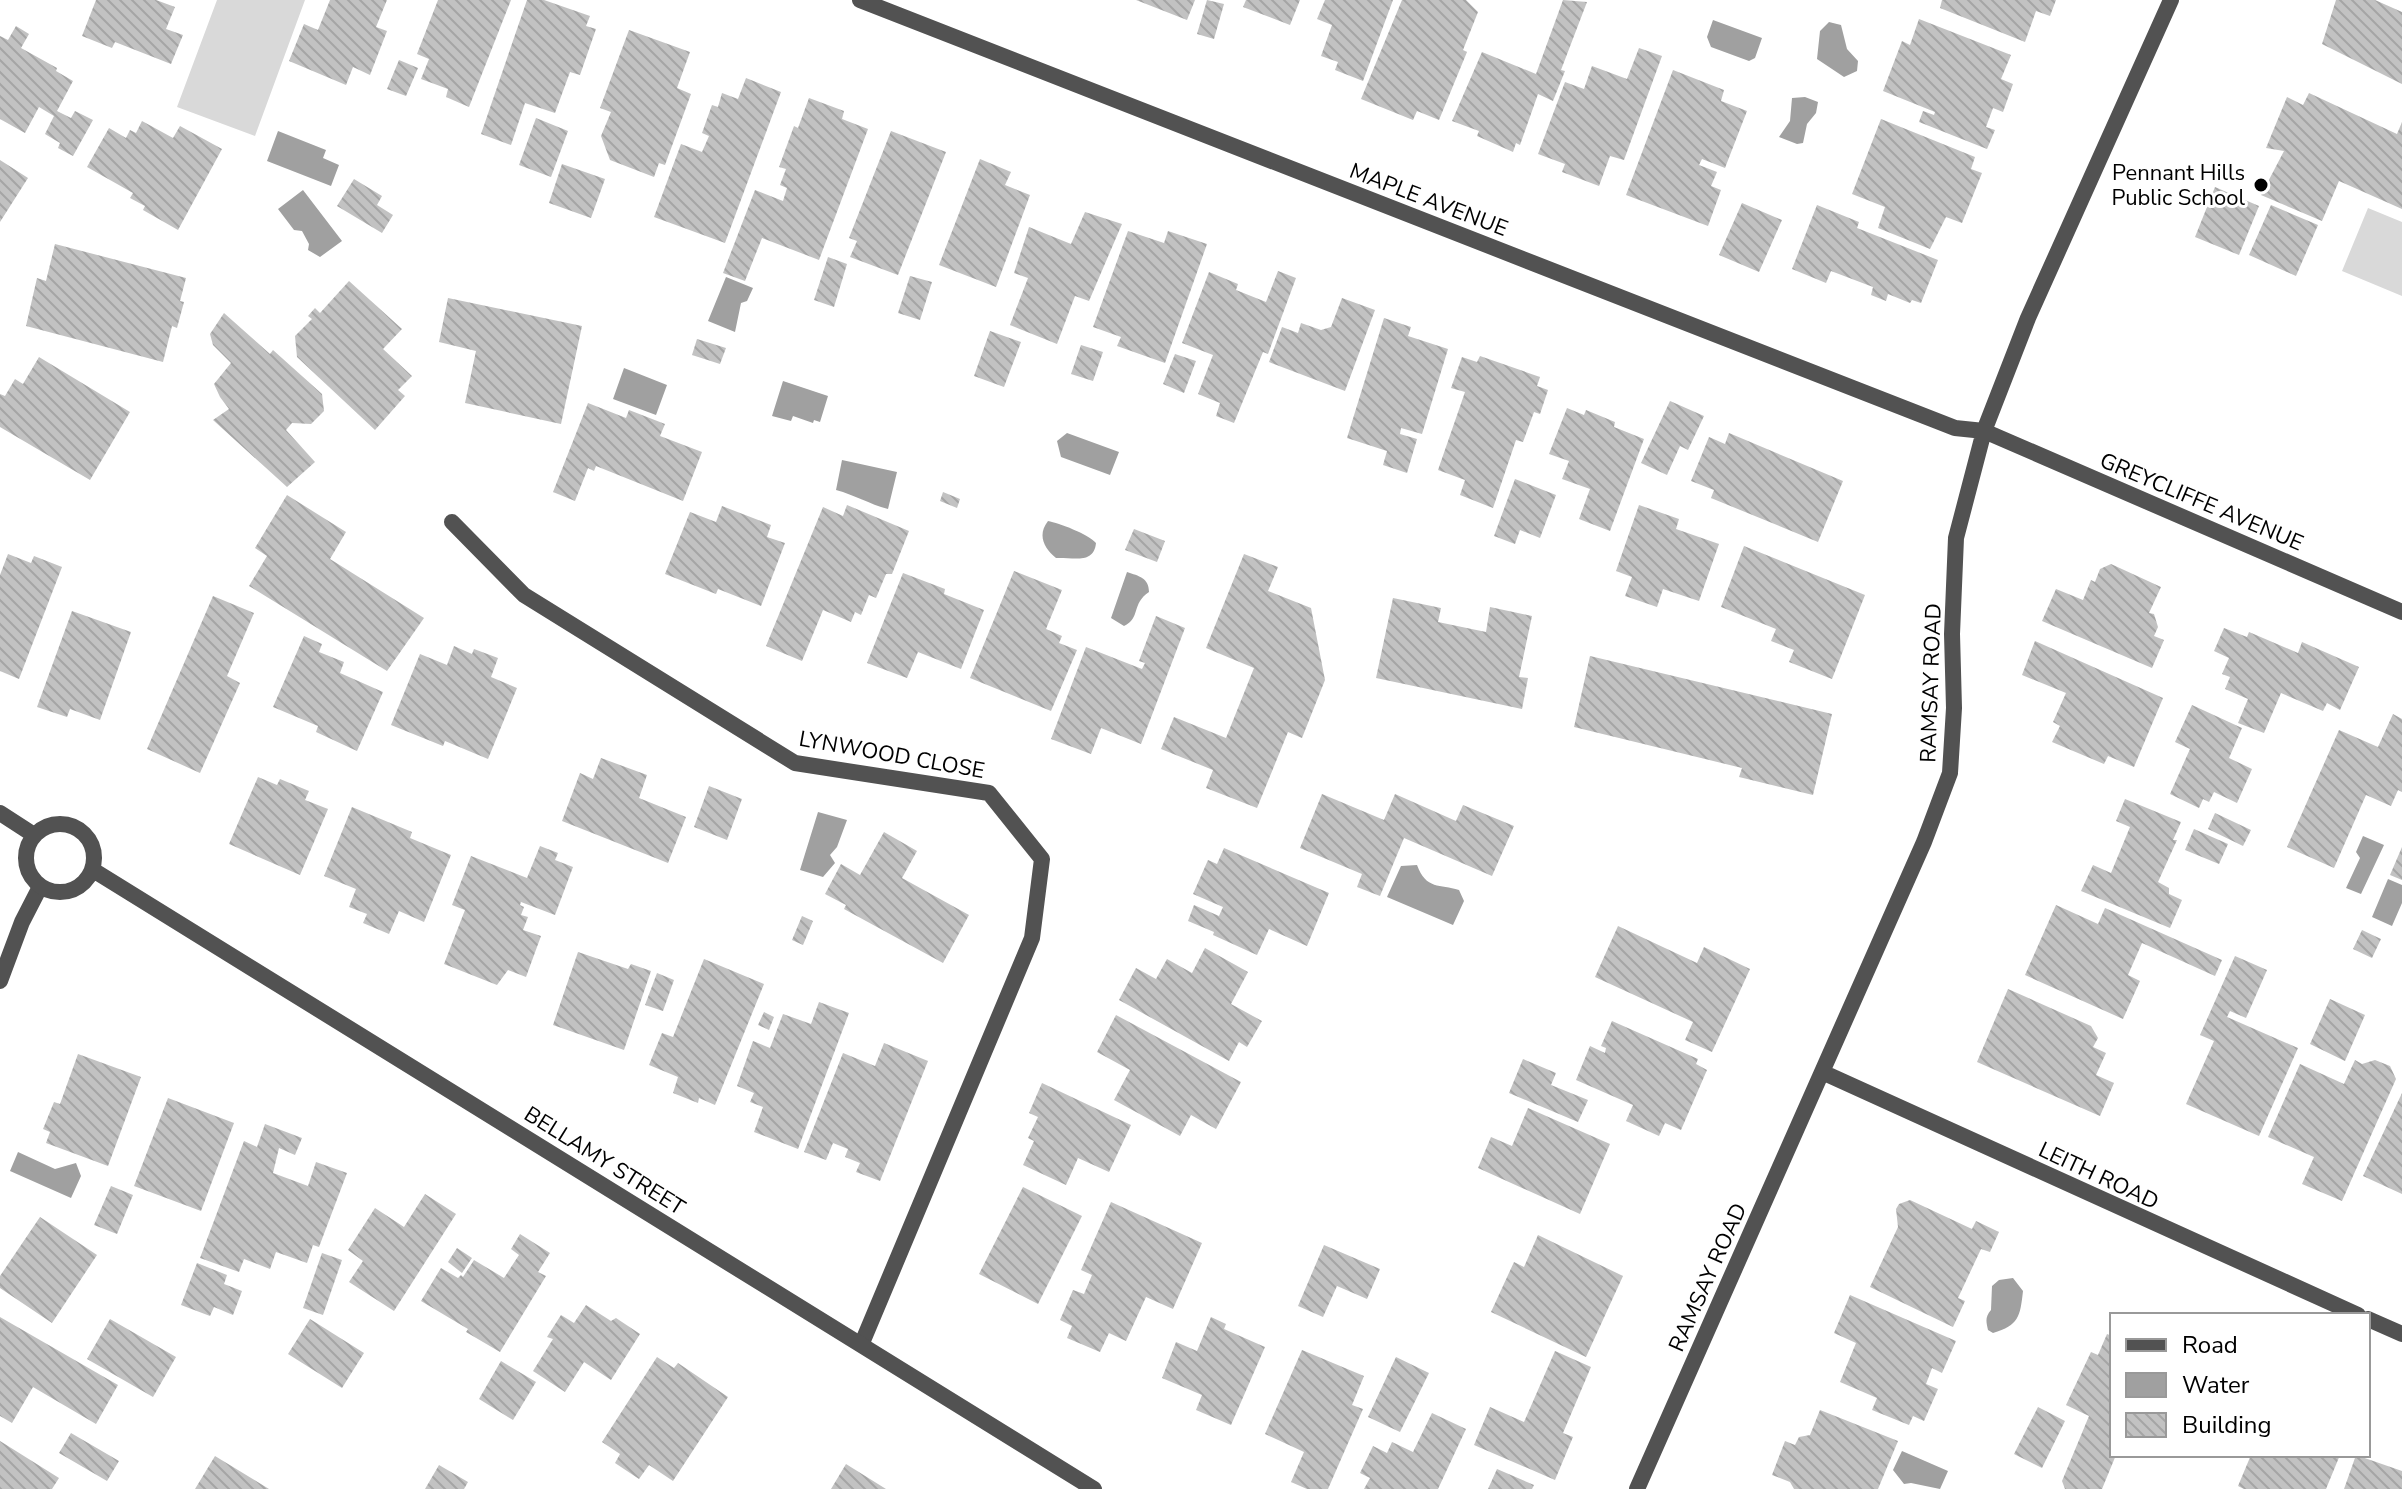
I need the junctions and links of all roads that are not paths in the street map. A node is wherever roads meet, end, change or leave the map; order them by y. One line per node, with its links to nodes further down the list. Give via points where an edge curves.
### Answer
1 (860, 0): 3 (street, MAPLE AVENUE, via 1955,428)
2 (2171, 0): 3 (street, RAMSAY ROAD, via 2028,318)
3 (1984, 431): 5 (street, GREYCLIFFE AVENUE); 11 (street, RAMSAY ROAD, via 1956,538 1950,773)
4 (452, 522): 15 (street, LYNWOOD CLOSE, via 524,595 795,763 989,793 1042,859 1032,938)
5 (2402, 612)
6 (0, 813): 7 (street)
7 (34, 835): 8 (street, via 55,824 77,828 92,846); 9 (street, via 25,856)
8 (93, 870): 9 (street, via 71,891); 15 (street, BELLAMY STREET)
9 (40, 887): 10 (street)
10 (0, 981)
11 (1822, 1072): 12 (street, LEITH ROAD); 17 (street, RAMSAY ROAD)
12 (2354, 1313)
13 (2370, 1320): 14 (street)
14 (2402, 1334)
15 (862, 1343): 16 (street, BELLAMY STREET)
16 (1094, 1489)
17 (1637, 1489)

